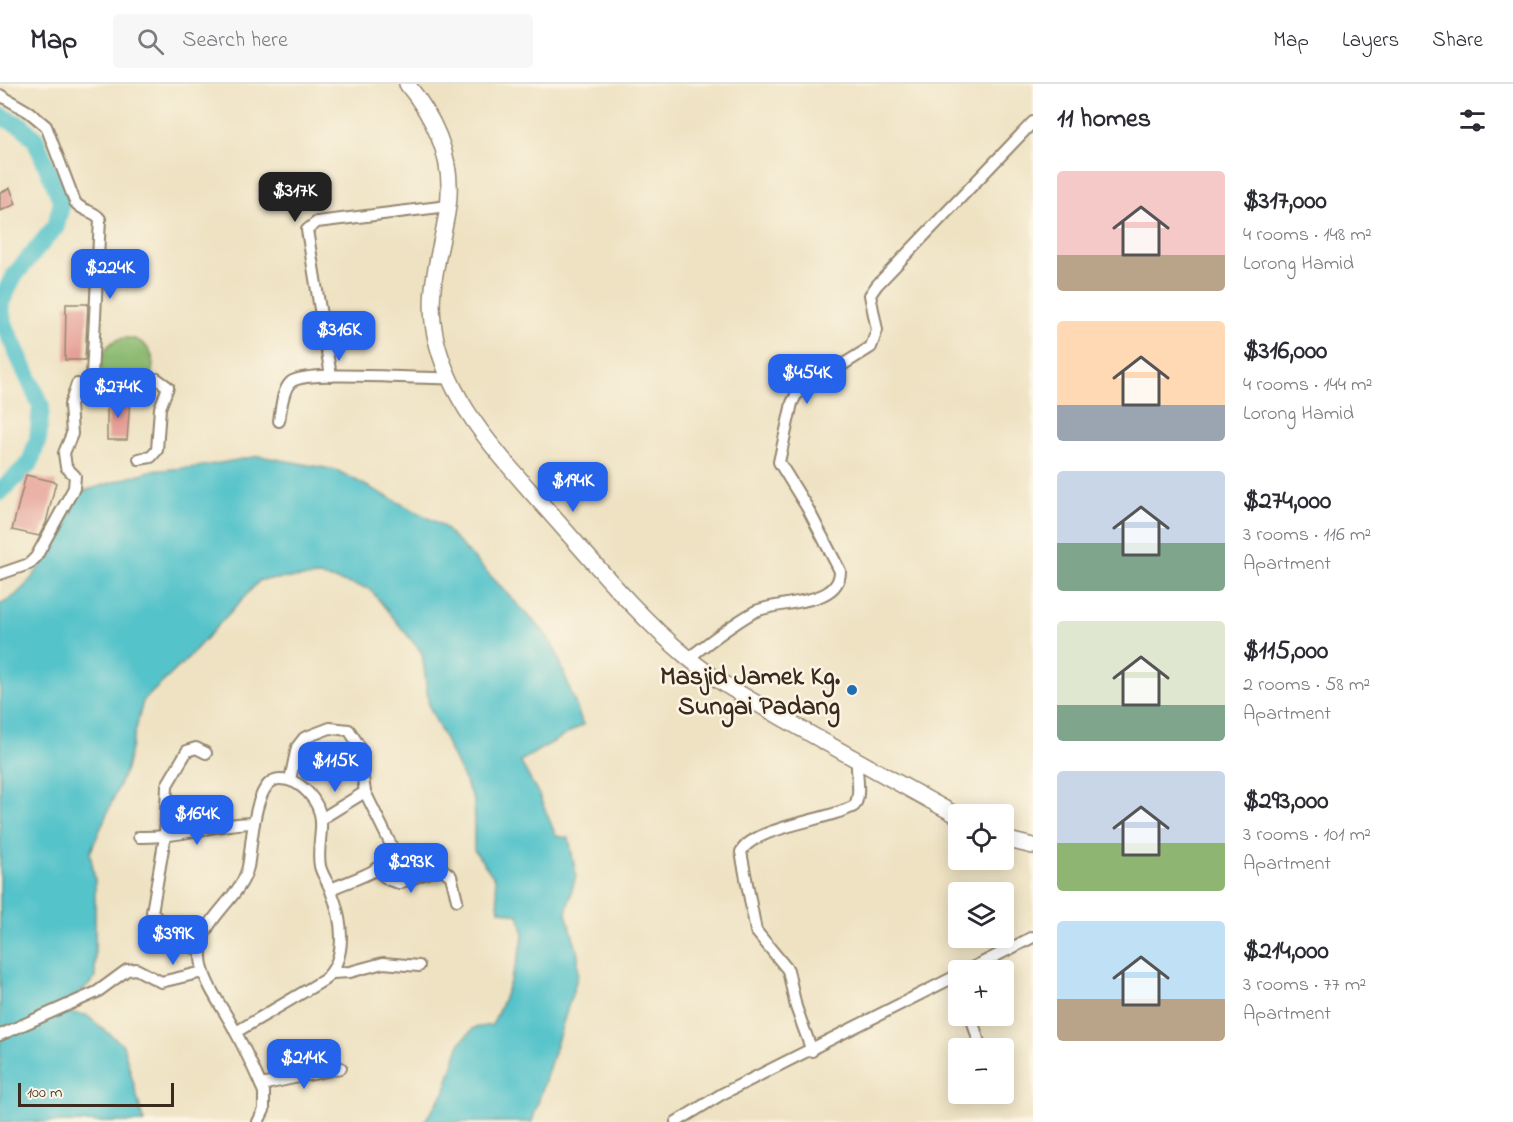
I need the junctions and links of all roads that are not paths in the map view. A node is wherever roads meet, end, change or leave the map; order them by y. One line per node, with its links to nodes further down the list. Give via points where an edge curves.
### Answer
1 (407, 84): 4 (main road, via 427,111 442,142)
2 (0, 95): 9 (street, via 46,126 75,202 100,219 92,375 101,382 158,379 168,387 160,408 157,450 151,457)
3 (1033, 122): 11 (street, via 877,285 870,295 877,330 871,347 804,388 792,403 779,462 840,571 837,584 822,595 753,613)
4 (448, 206): 5 (street, via 317,222 307,230); 6 (main road, via 432,290 434,334)
5 (331, 376): 6 (street); 8 (street, via 290,383)
6 (448, 378): 11 (main road, via 470,416 504,461 637,610)
7 (77, 384): 10 (street, via 70,405 72,434 64,453 66,467 75,476 74,488 36,557 28,564)
8 (279, 421)
9 (139, 459)
10 (0, 573)
11 (688, 658): 13 (main road, via 728,686)
12 (206, 753): 20 (street, via 196,748 187,751 170,776)
13 (857, 761): 16 (main road); 35 (street, via 858,798 854,806 780,828 745,845 741,856 756,931 788,970)
14 (290, 780): 15 (street, via 301,740 330,728 343,728 357,740); 17 (street, via 308,792); 18 (street, via 277,779 268,784)
15 (365, 792): 17 (street); 23 (street, via 394,851)
16 (948, 811)
17 (321, 819): 24 (street, via 319,860)
18 (254, 823): 20 (street); 27 (street, via 243,880 210,923)
19 (140, 837): 20 (street)
20 (165, 837): 27 (street, via 152,912 172,938)
21 (1014, 841): 22 (main road)
22 (1033, 846)
23 (375, 869): 24 (street); 25 (street, via 399,883 445,869 451,876)
24 (331, 889): 31 (street, via 341,937)
25 (457, 900)
26 (1033, 936): 28 (street)
27 (201, 951): 30 (street)
28 (987, 960)
29 (419, 966): 31 (street, via 383,963)
30 (203, 972): 33 (street); 34 (street, via 161,982 140,970 128,970 97,992)
31 (332, 974): 33 (street)
32 (948, 982): 35 (street)
33 (236, 1032): 37 (street)
34 (0, 1035)
35 (812, 1051): 39 (street, via 722,1094)
36 (342, 1068): 37 (street)
37 (261, 1085): 38 (street, via 266,1101)
38 (258, 1122)
39 (676, 1122)

